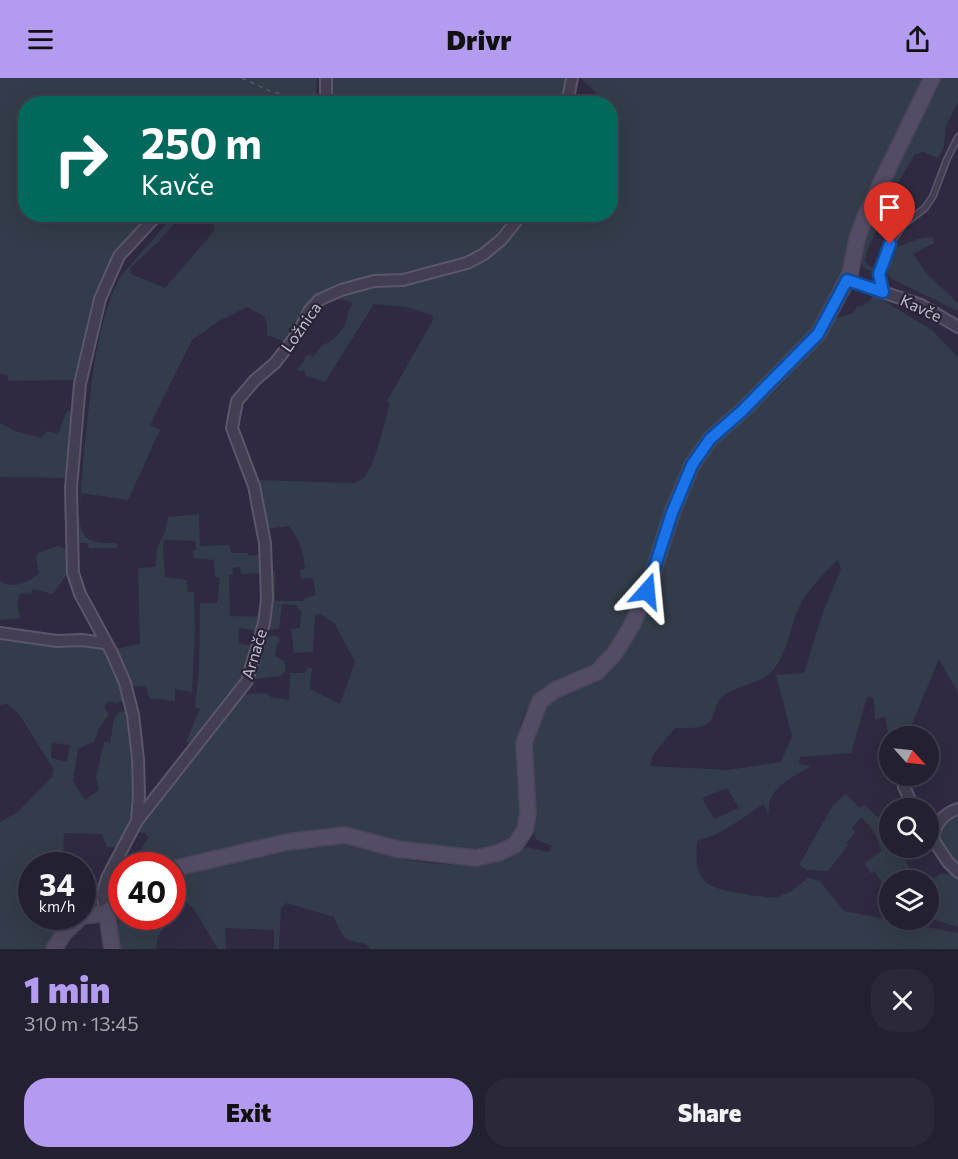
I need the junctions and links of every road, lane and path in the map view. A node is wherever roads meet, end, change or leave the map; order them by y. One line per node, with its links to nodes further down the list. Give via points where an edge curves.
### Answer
1 (242, 78): 5 (path)
2 (326, 78): 6 (street)
3 (572, 78): 7 (street)
4 (932, 78): 11 (street, via 867,212)
5 (289, 96)
6 (326, 96)
7 (569, 96)
8 (958, 137): 12 (lane, Kavče, via 933,196 890,244 879,274)
9 (151, 222): 16 (street, Arnače, via 119,256 110,272 80,384 71,488 73,573)
10 (516, 222): 14 (street, Ložnica, via 502,239 467,263 403,280 374,281 319,300 275,363 237,401 232,428)
11 (847, 280): 12 (street, Kavče); 21 (street, via 818,334 710,439 692,465 647,591 615,653 597,672 555,690 540,701 524,743 528,813 525,831 515,845 476,858 397,849 345,835 287,842)
12 (883, 292): 13 (street, Kavče, via 921,305)
13 (958, 327)
14 (254, 486): 18 (street, Arnače, via 265,543 267,599 248,681)
15 (0, 633): 16 (street, via 57,641)
16 (105, 642): 18 (street, Arnače, via 125,683 133,715 138,759)
17 (958, 808): 19 (street)
18 (136, 821): 23 (street, Arnače, via 106,879 102,897)
19 (939, 823)
20 (939, 848): 22 (street)
21 (186, 866)
22 (958, 872)
23 (106, 913): 24 (street); 27 (street)
24 (96, 914)
25 (67, 930): 26 (street)
26 (54, 949)
27 (112, 949)

